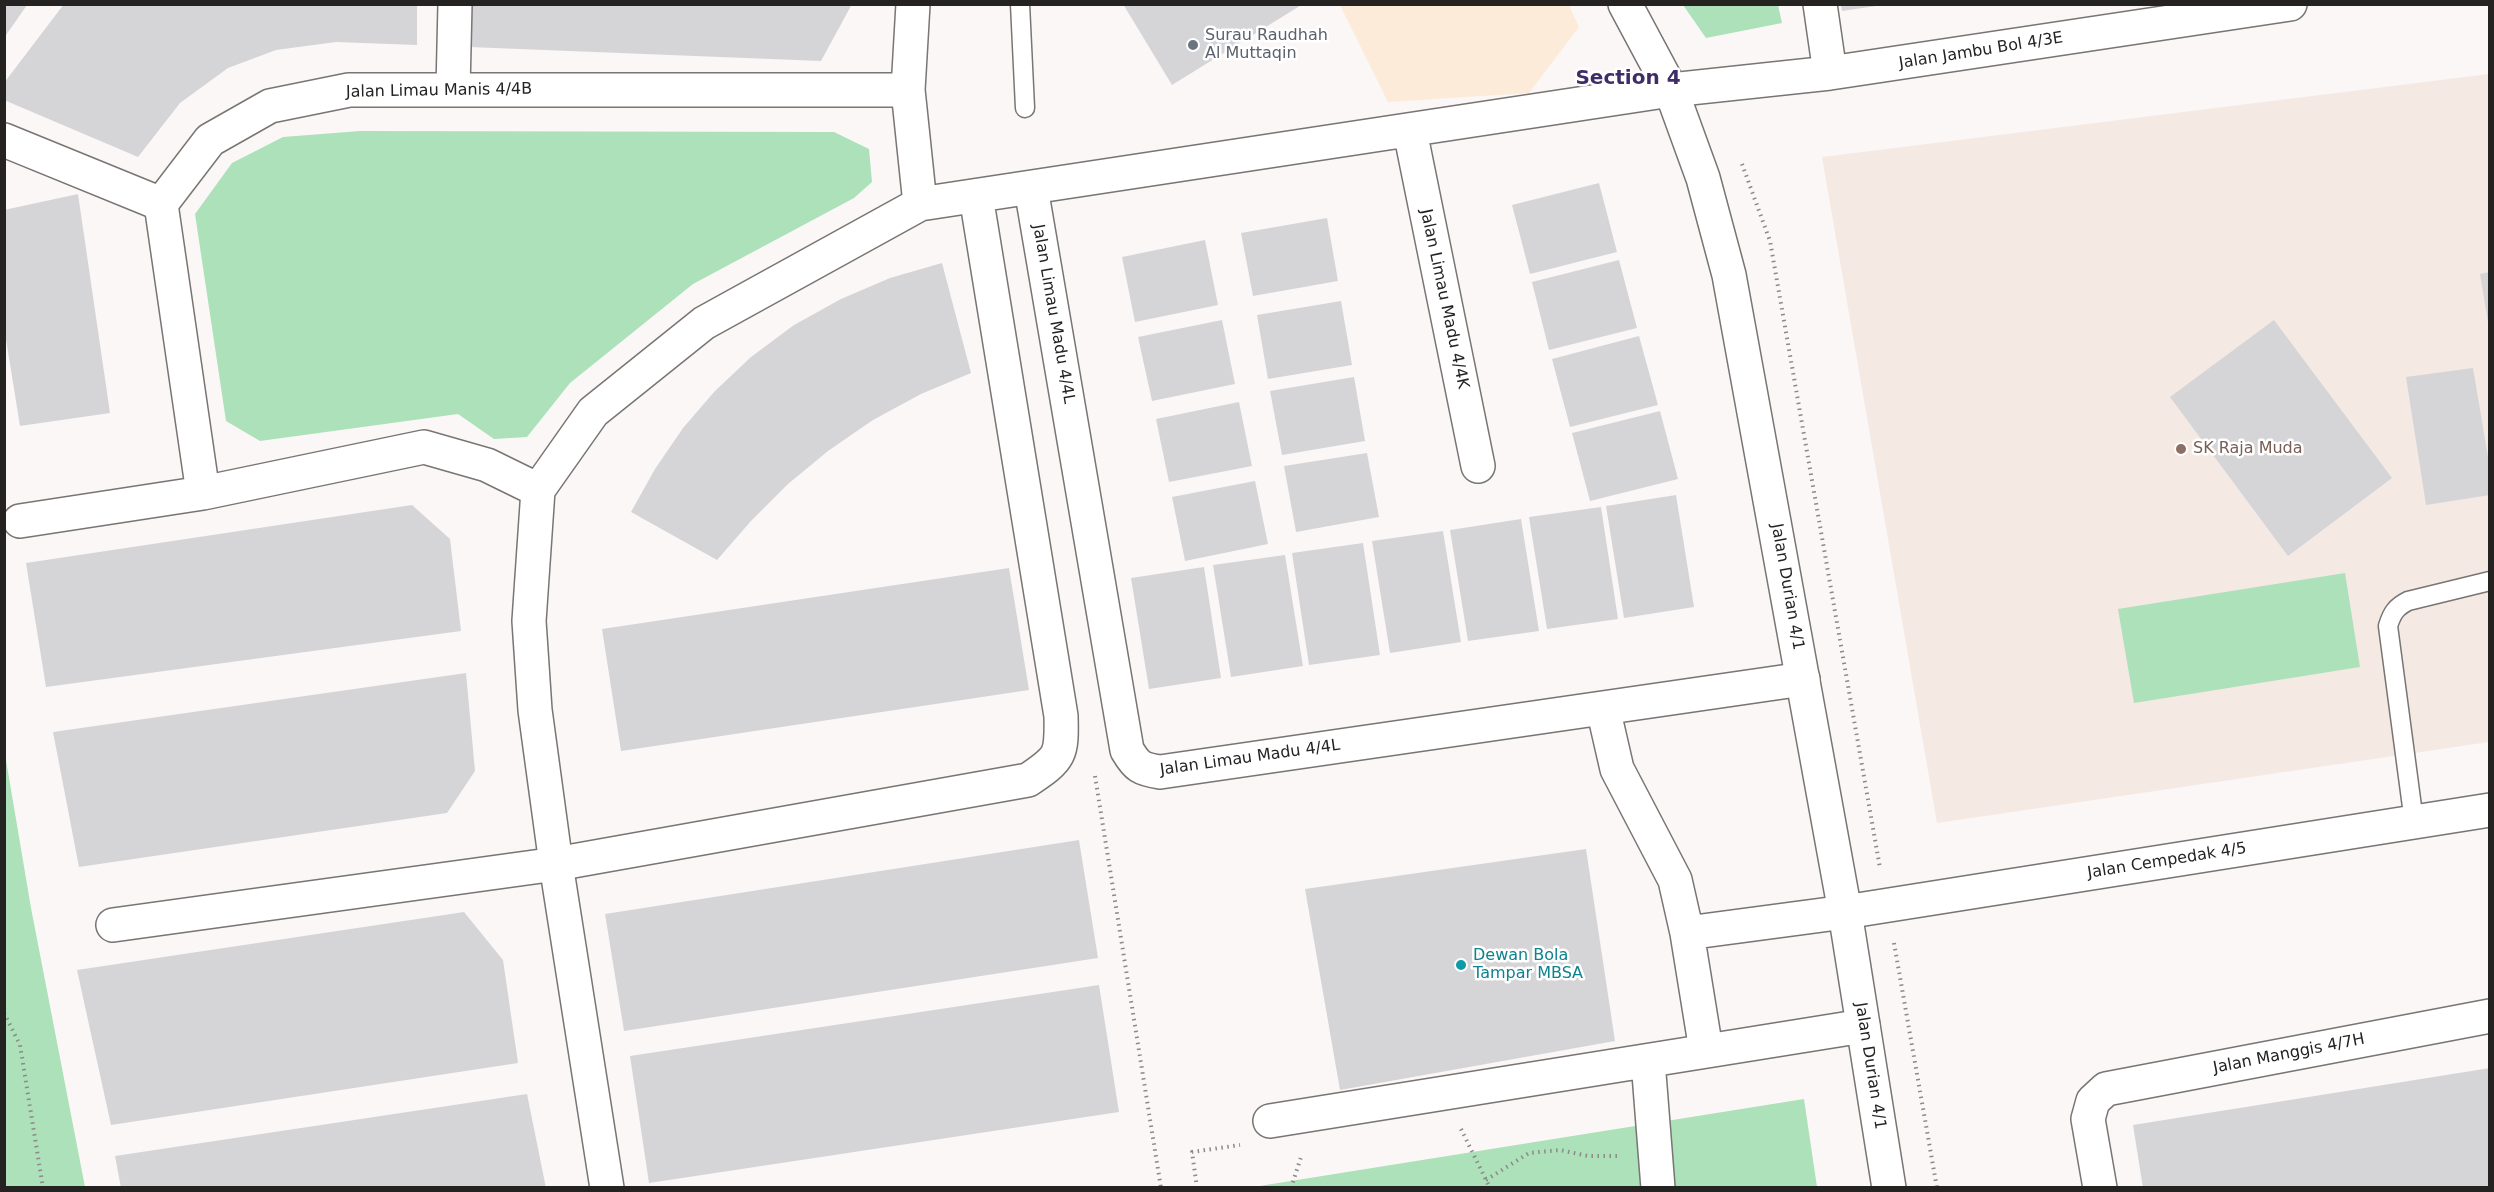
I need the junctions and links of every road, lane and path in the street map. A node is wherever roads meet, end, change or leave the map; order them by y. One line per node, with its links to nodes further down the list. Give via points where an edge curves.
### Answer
1 (455, 4): 8 (street)
2 (913, 4): 9 (street)
3 (1020, 4): 11 (lane)
4 (1625, 4): 10 (street, Jalan Durian 4/1)
5 (1820, 4): 7 (street)
6 (2290, 4): 7 (street, Jalan Jambu Bol 4/3E)
7 (1830, 73): 10 (street, Jalan Jambu Bol 4/3E)
8 (453, 89): 9 (street, Jalan Limau Manis 4/4B); 17 (street, Jalan Limau Manis 4/4B, via 349,90 270,106 210,140)
9 (908, 90): 18 (street)
10 (1671, 90): 12 (street, Jalan Jambu Bol 4/3E); 24 (street, Jalan Durian 4/1, via 1703,178 1730,275)
11 (1024, 108)
12 (1410, 131): 15 (street, Jalan Jambu Bol 4/3E); 19 (street, Jalan Limau Madu 4/4K)
13 (4, 140): 17 (street)
14 (1742, 163): 29 (path, via 1770,241)
15 (1031, 188): 16 (street, Jalan Jambu Bol 4/3E); 25 (street, Jalan Limau Madu 4/4L, via 1126,750 1136,765 1160,772)
16 (976, 196): 18 (street, Jalan Jambu Bol 4/3E); 28 (street, via 1061,716 1062,747 1052,764 1028,780)
17 (161, 204): 21 (street)
18 (920, 204): 20 (street, via 704,323 593,412)
19 (1478, 466)
20 (538, 490): 21 (street, via 487,465 424,447); 28 (street, via 529,621 535,710)
21 (203, 493): 22 (street)
22 (20, 521)
23 (2490, 581): 27 (lane, via 2408,601 2397,607 2388,626)
24 (1803, 679): 25 (street, Jalan Limau Madu 4/4L); 30 (street, Jalan Durian 4/1)
25 (1603, 708): 32 (street, via 1617,769 1674,880)
26 (2490, 810): 27 (street, Jalan Cempedak 4/5)
27 (2414, 822): 29 (street, Jalan Cempedak 4/5)
28 (556, 864): 31 (street); 44 (street)
29 (1887, 905): 30 (street, Jalan Cempedak 4/5); 49 (path)
30 (1845, 912): 32 (street, Jalan Cempedak 4/5); 35 (street, Jalan Durian 4/1)
31 (113, 926)
32 (1687, 933): 36 (street)
33 (4, 1013): 43 (path, via 21,1045)
34 (2490, 1016): 50 (street, Jalan Manggis 4/7H, via 2106,1089 2093,1101 2088,1119)
35 (1863, 1026): 36 (street); 48 (street, Jalan Durian 4/1)
36 (1706, 1050): 37 (street)
37 (1648, 1061): 38 (street); 41 (street)
38 (1270, 1121)
39 (1456, 1122): 42 (path)
40 (1302, 1153): 45 (path)
41 (1655, 1154): 42 (path, via 1588,1156 1560,1150 1529,1153); 47 (street)
42 (1486, 1180): 46 (path)
43 (43, 1188)
44 (607, 1188)
45 (1291, 1188)
46 (1490, 1188)
47 (1658, 1188)
48 (1889, 1188)
49 (1937, 1188)
50 (2100, 1188)

